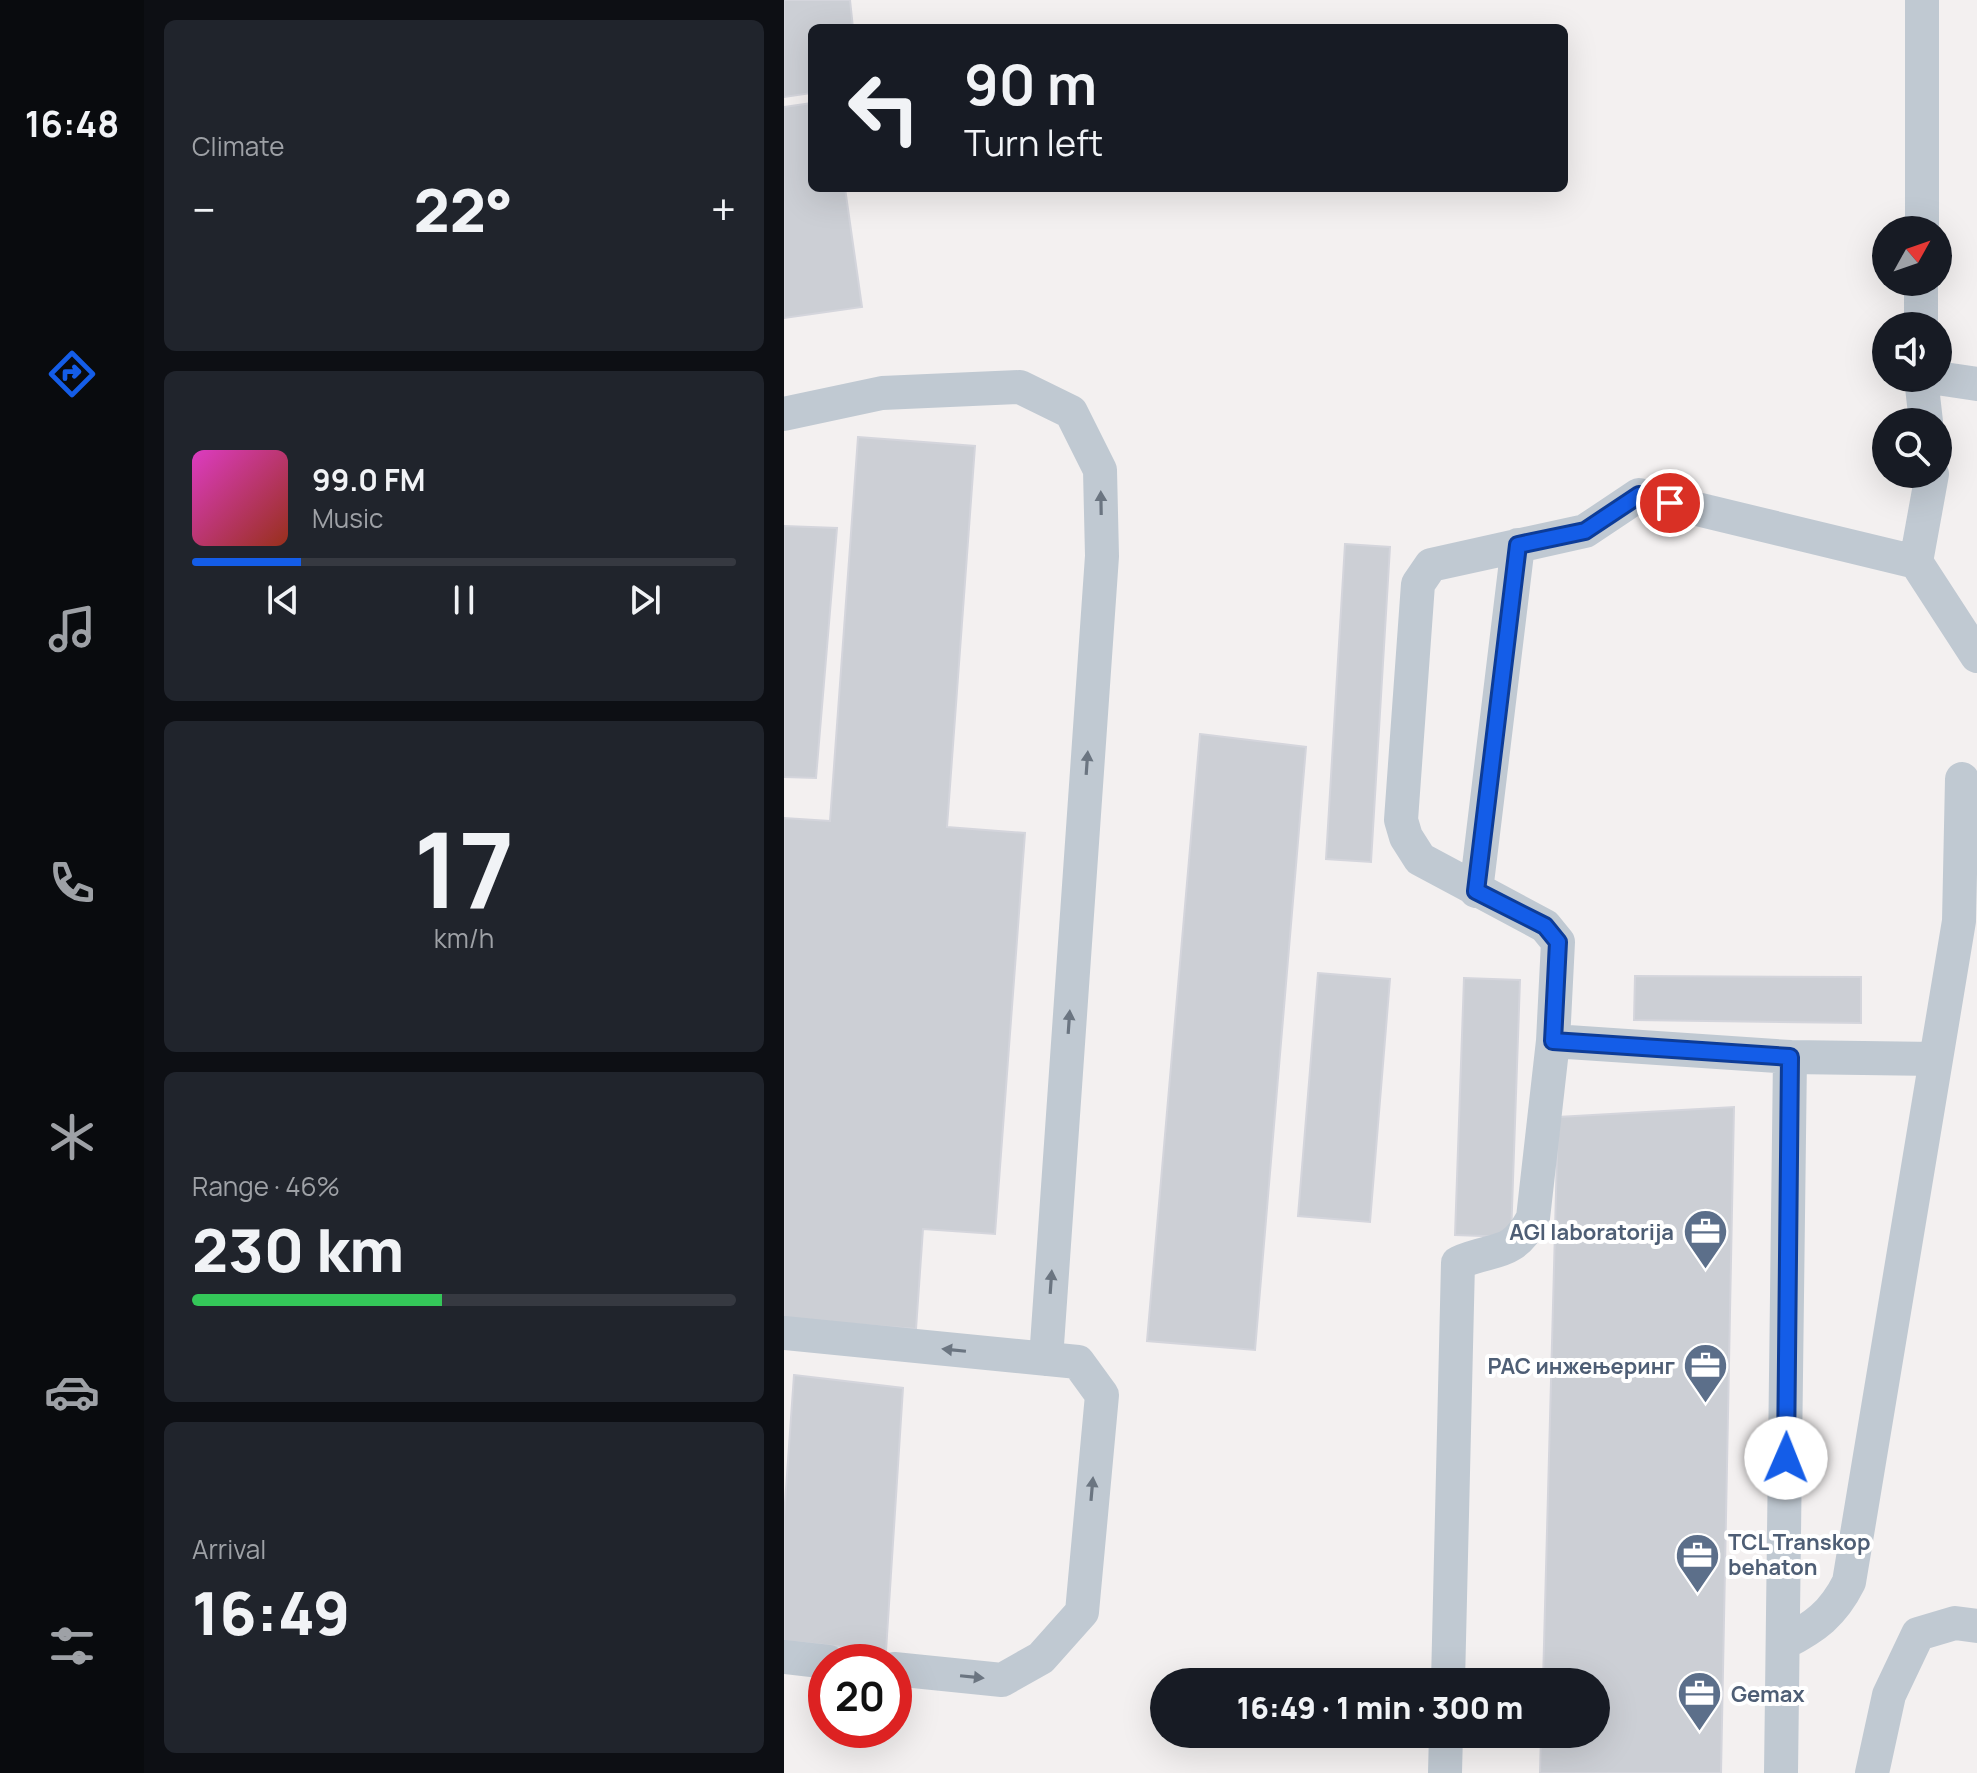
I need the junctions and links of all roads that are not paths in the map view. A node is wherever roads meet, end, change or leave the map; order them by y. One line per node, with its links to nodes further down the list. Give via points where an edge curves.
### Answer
1 (1922, 0): 2 (street)
2 (1922, 216)
3 (1952, 380): 4 (street)
4 (1977, 384)
5 (784, 414): 16 (street, one-way to 5, via 1102,556 1100,470 1071,412 1020,387 882,393)
6 (1929, 488): 8 (street)
7 (1518, 545): 8 (street, via 1585,531 1639,495); 11 (street); 11 (street, via 1431,565 1418,584 1401,820 1420,859)
8 (1916, 562): 9 (street)
9 (1977, 656)
10 (1962, 779): 14 (street, via 1959,921)
11 (1476, 891): 12 (street, via 1545,926 1558,942)
12 (1553, 1041): 13 (street); 21 (street, via 1533,1218 1522,1239 1507,1250 1458,1263)
13 (1790, 1057): 14 (street); 18 (street)
14 (1936, 1059): 18 (street, via 1849,1582 1835,1609)
15 (784, 1333): 16 (street, one-way to 15)
16 (1046, 1359): 22 (street, one-way to 16, via 1002,1680 1041,1658 1082,1612 1102,1395 1078,1362)
17 (1977, 1626): 26 (street, via 1955,1623 1918,1634 1889,1695)
18 (1784, 1643): 25 (street)
19 (784, 1657): 20 (street)
20 (808, 1660)
21 (1448, 1668)
22 (912, 1671)
23 (1446, 1748): 24 (street)
24 (1445, 1773)
25 (1781, 1773)
26 (1872, 1773)

